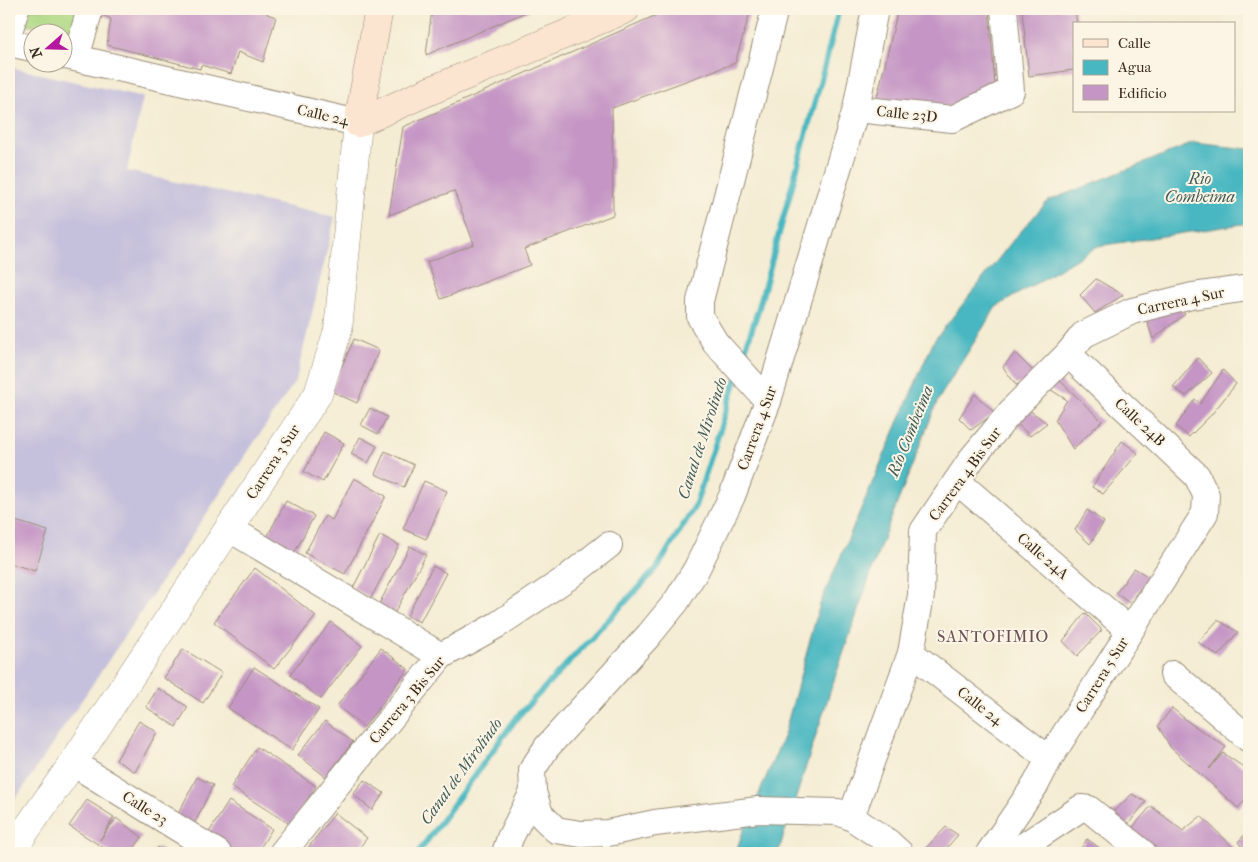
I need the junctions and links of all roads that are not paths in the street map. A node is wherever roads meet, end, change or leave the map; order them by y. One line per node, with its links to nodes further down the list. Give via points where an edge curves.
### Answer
1 (16, 9): 8 (street)
2 (90, 9): 11 (street)
3 (378, 9): 14 (main road, Carrera 3 Sur)
4 (626, 9): 14 (main road, Calle 24)
5 (775, 9): 17 (street, via 700,301 700,317 715,342)
6 (875, 9): 13 (street, Carrera 4 Sur)
7 (1004, 9): 13 (street, Calle 23D, via 1011,91 952,119)
8 (9, 32)
9 (9, 43): 10 (street)
10 (22, 46)
11 (72, 49)
12 (72, 57): 14 (street, Calle 24)
13 (856, 109): 17 (street, Carrera 4 Sur)
14 (358, 123): 20 (street, Carrera 3 Sur, via 338,330 318,394)
15 (1249, 288): 16 (street, Carrera 4 Sur, via 1192,296 1132,311 1083,335)
16 (1068, 354): 18 (street, Carrera 4 Bis Sur, via 1014,408); 19 (street, Calle 24B, via 1197,476)
17 (768, 401): 29 (street, Carrera 4 Sur, via 732,496 696,570 676,602 649,635 547,747 532,770)
18 (957, 481): 22 (street, Calle 24A); 23 (street, Carrera 4 Bis Sur, via 923,530 921,595)
19 (1206, 494): 22 (street, Carrera 5 Sur, via 1205,513)
20 (230, 529): 24 (street); 28 (street, Carrera 3 Sur)
21 (609, 545): 24 (street, Carrera 3 Bis Sur, via 568,578 497,625)
22 (1130, 631): 27 (street, Carrera 5 Sur)
23 (911, 653): 27 (street, Calle 24); 30 (street, Carrera 4 Bis Sur)
24 (441, 656): 33 (street, Carrera 3 Bis Sur)
25 (1173, 674): 26 (street)
26 (1249, 739)
27 (1049, 759): 36 (street, Carrera 5 Sur, via 1036,784)
28 (73, 763): 31 (street, Carrera 3 Sur); 32 (street, Calle 23)
29 (533, 792): 30 (street, via 540,814 556,830 581,834 608,833 655,823 758,810); 34 (street)
30 (845, 814): 35 (street)
31 (10, 853)
32 (218, 853)
33 (282, 853)
34 (505, 853)
35 (900, 853)
36 (988, 853)
37 (1014, 853): 38 (street, via 1081,808 1089,809)
38 (1143, 853)

